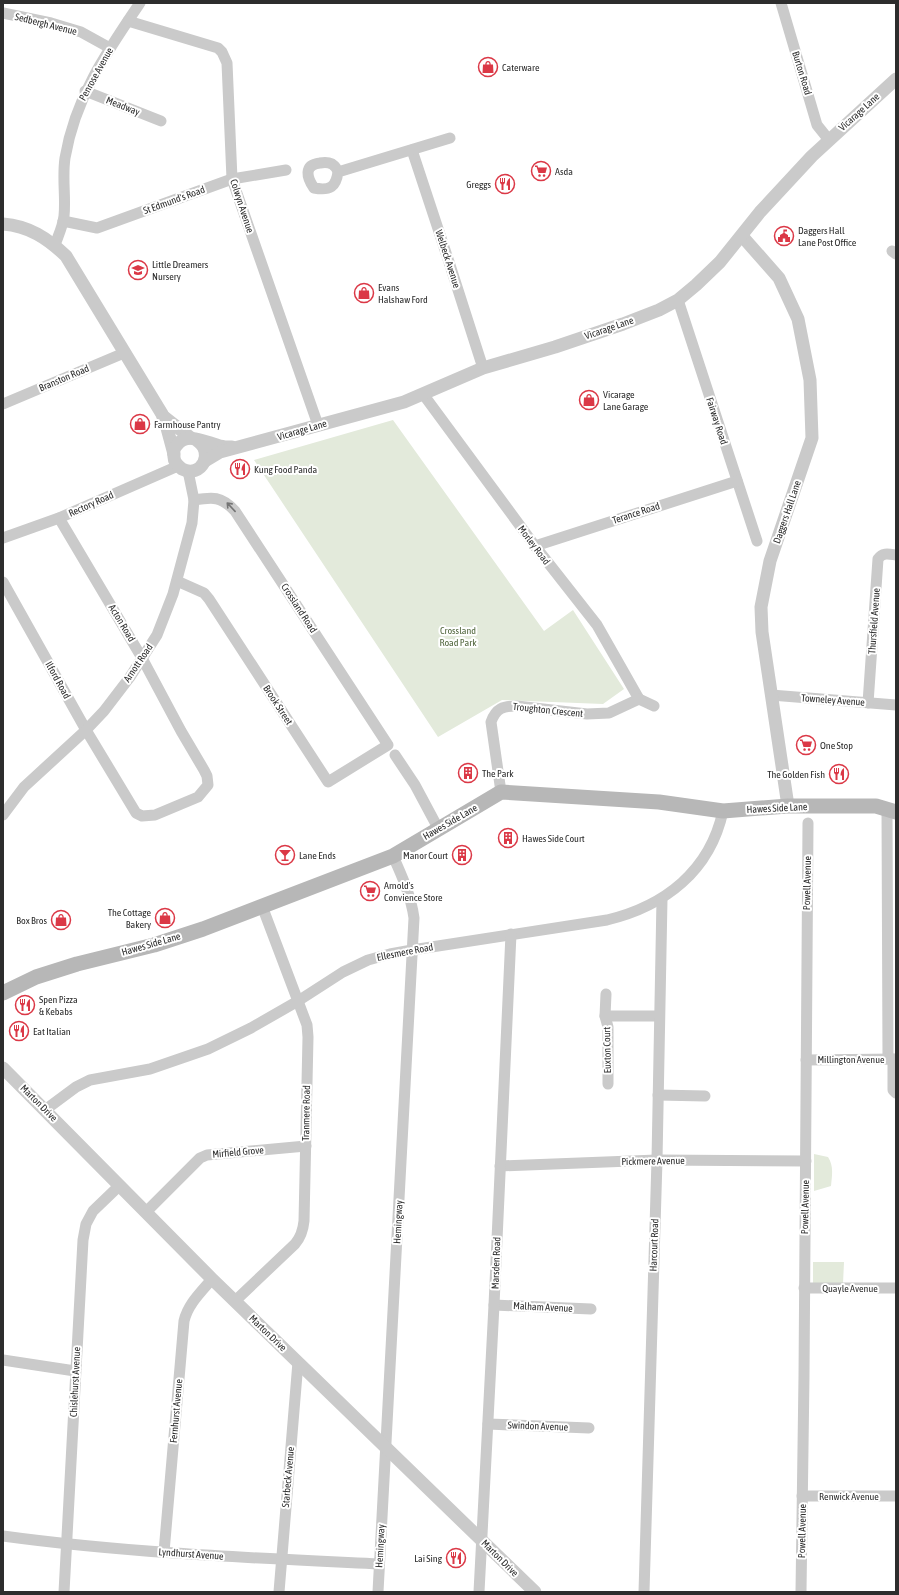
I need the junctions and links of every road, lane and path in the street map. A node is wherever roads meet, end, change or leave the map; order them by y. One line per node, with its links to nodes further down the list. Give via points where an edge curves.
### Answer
1 (140, 3): 4 (street, Penrose Avenue)
2 (781, 3): 10 (street, Burton Road, via 817,125)
3 (3, 13): 5 (street, Sedbergh Avenue, via 81,32)
4 (128, 21): 5 (street, Penrose Avenue); 14 (street, Colwyn Avenue, via 218,48 222,52 226,64)
5 (110, 48): 7 (street, Penrose Avenue)
6 (896, 79): 10 (street, Vicarage Lane)
7 (86, 91): 8 (street, Meadway); 15 (street, Penrose Avenue, via 77,111 65,159)
8 (161, 120)
9 (450, 138): 11 (street)
10 (829, 140): 17 (street, Vicarage Lane, via 760,212)
11 (412, 150): 13 (street); 21 (street, Welbeck Avenue)
12 (286, 170): 14 (street, St Edmund's Road)
13 (338, 172)
14 (232, 179): 15 (street, St Edmund's Road, via 97,228); 25 (street, Colwyn Avenue)
15 (63, 221): 18 (street, Penrose Avenue)
16 (3, 224): 18 (street, Vicarage Lane, via 29,229)
17 (742, 236): 19 (street, Vicarage Lane, via 720,262); 40 (street, Daggers Hall Lane, via 779,278 798,319 810,380 812,438 770,561 761,607)
18 (55, 245): 20 (street, Vicarage Lane, via 75,269)
19 (678, 300): 21 (street, Vicarage Lane, via 623,324); 30 (street, Fairway Road)
20 (124, 353): 23 (street, Branston Road); 24 (street, Vicarage Lane)
21 (483, 368): 22 (street, Vicarage Lane)
22 (423, 394): 25 (street, Vicarage Lane, via 404,402); 35 (street, Morley Road)
23 (3, 404)
24 (162, 414): 26 (street, Vicarage Lane); 29 (street, Vicarage Lane)
25 (318, 425): 27 (street, Vicarage Lane)
26 (194, 439): 27 (street, Vicarage Lane, via 220,446); 28 (street, Vicarage Lane, via 204,446); 29 (street, via 177,444)
27 (244, 447): 28 (street, Vicarage Lane, via 220,452)
28 (204, 461): 29 (street, Vicarage Lane, via 198,469)
29 (180, 463): 31 (street, Arnott Road); 32 (street, Rectory Road)
30 (737, 481): 34 (street, Fairway Road); 35 (street, Terance Road)
31 (194, 500): 38 (street, Arnott Road, via 192,523); 46 (street, Crossland Road, one-way to 31, via 228,503 219,498)
32 (60, 518): 33 (street, Rectory Road); 39 (street, Acton Road)
33 (3, 537)
34 (756, 541)
35 (534, 546): 41 (street, Morley Road, via 597,624)
36 (896, 555): 42 (street, Thursfield Avenue, via 885,554 878,559)
37 (3, 582): 45 (street, Ilford Road)
38 (177, 582): 39 (street, Arnott Road, via 157,635); 46 (street, Brook Street, via 204,593 210,599 328,782)
39 (142, 658): 45 (street, Arnott Road, via 104,711); 48 (street, Acton Road, via 207,776 208,785 198,797 155,814 142,816 136,813)
40 (771, 695): 42 (street, Towneley Avenue); 50 (street, Daggers Hall Lane)
41 (639, 699): 44 (street); 49 (street, Troughton Crescent, via 609,713 587,714 517,706 499,709 491,722)
42 (868, 703): 43 (street, Towneley Avenue)
43 (896, 705)
44 (654, 706)
45 (86, 730): 48 (street, Ilford Road); 53 (street, Arnott Road, via 24,787)
46 (388, 744)
47 (395, 755): 55 (street, via 415,785)
48 (115, 778)
49 (501, 792): 52 (main road, Hawes Side Lane, via 659,802); 55 (main road, Hawes Side Lane)
50 (788, 806): 51 (main road, Hawes Side Lane, via 876,806); 52 (main road, Hawes Side Lane)
51 (892, 810): 66 (street)
52 (723, 811): 57 (street, Ellesmere Road, via 713,843 704,858)
53 (3, 815)
54 (808, 823): 67 (street, Powell Avenue)
55 (438, 828): 56 (main road, Hawes Side Lane)
56 (393, 856): 58 (main road, Hawes Side Lane); 60 (street, Hemingway, via 412,904)
57 (662, 899): 59 (street, Ellesmere Road, via 645,908 607,920); 65 (street, Harcourt Road)
58 (262, 906): 61 (main road, Hawes Side Lane, via 196,931 36,977); 63 (street, Tranmere Road)
59 (511, 934): 60 (street, Ellesmere Road); 77 (street, Marsden Road)
60 (412, 950): 63 (street, Ellesmere Road, via 368,960 343,972); 91 (street, Hemingway)
61 (3, 992)
62 (606, 994): 64 (street, Euxton Court)
63 (298, 1001): 73 (street, Ellesmere Road, via 208,1049 150,1069 90,1080); 74 (street, Tranmere Road, via 307,1025 308,1037)
64 (606, 1016): 65 (street, Euxton Court); 69 (street, Euxton Court)
65 (658, 1016): 71 (street, Harcourt Road)
66 (892, 1059): 67 (street, Millington Avenue); 70 (street, via 893,1090)
67 (806, 1060): 76 (street, Powell Avenue)
68 (4, 1068): 73 (street, Marton Drive)
69 (608, 1084)
70 (896, 1092)
71 (658, 1095): 72 (street); 75 (street, Harcourt Road)
72 (705, 1096)
73 (45, 1110): 78 (street, Marton Drive)
74 (306, 1146): 79 (street, Mirfield Grove, via 207,1155 193,1164); 83 (street, Tranmere Road, via 304,1221 301,1236)
75 (656, 1160): 76 (street, Pickmere Avenue); 77 (street, Pickmere Avenue); 105 (street, Harcourt Road)
76 (806, 1161): 81 (street, Powell Avenue)
77 (500, 1166): 84 (street, Marsden Road)
78 (119, 1186): 79 (street, Marton Drive); 88 (street, Chislehurst Avenue, via 93,1211 86,1224)
79 (146, 1212): 80 (street, Marton Drive)
80 (212, 1279): 83 (street, Marton Drive); 97 (street, Fernhurst Avenue, via 190,1304 184,1321)
81 (804, 1288): 82 (street, Quayle Avenue); 92 (street, Powell Avenue)
82 (896, 1288)
83 (235, 1301): 87 (street, Marton Drive)
84 (494, 1305): 85 (street, Malham Avenue); 89 (street, Marsden Road)
85 (591, 1309)
86 (3, 1360): 88 (street)
87 (298, 1362): 91 (street, Marton Drive); 98 (street, Starbeck Avenue)
88 (75, 1371): 96 (street, Chislehurst Avenue)
89 (488, 1424): 90 (street, Swindon Avenue); 95 (street, Marsden Road)
90 (589, 1428)
91 (386, 1446): 95 (street, Marton Drive); 99 (street, Hemingway)
92 (802, 1496): 93 (street, Renwick Avenue); 106 (street, Powell Avenue)
93 (896, 1496)
94 (3, 1536): 96 (street, Lyndhurst Avenue)
95 (481, 1539): 103 (street, Marsden Road); 104 (street, Marton Drive)
96 (66, 1545): 97 (street, Lyndhurst Avenue); 100 (street, Chislehurst Avenue)
97 (164, 1552): 98 (street, Lyndhurst Avenue)
98 (281, 1559): 99 (street, Lyndhurst Avenue); 101 (street, Starbeck Avenue)
99 (379, 1564): 102 (street, Hemingway)
100 (64, 1592)
101 (279, 1592)
102 (378, 1592)
103 (479, 1592)
104 (535, 1592)
105 (644, 1592)
106 (800, 1592)

